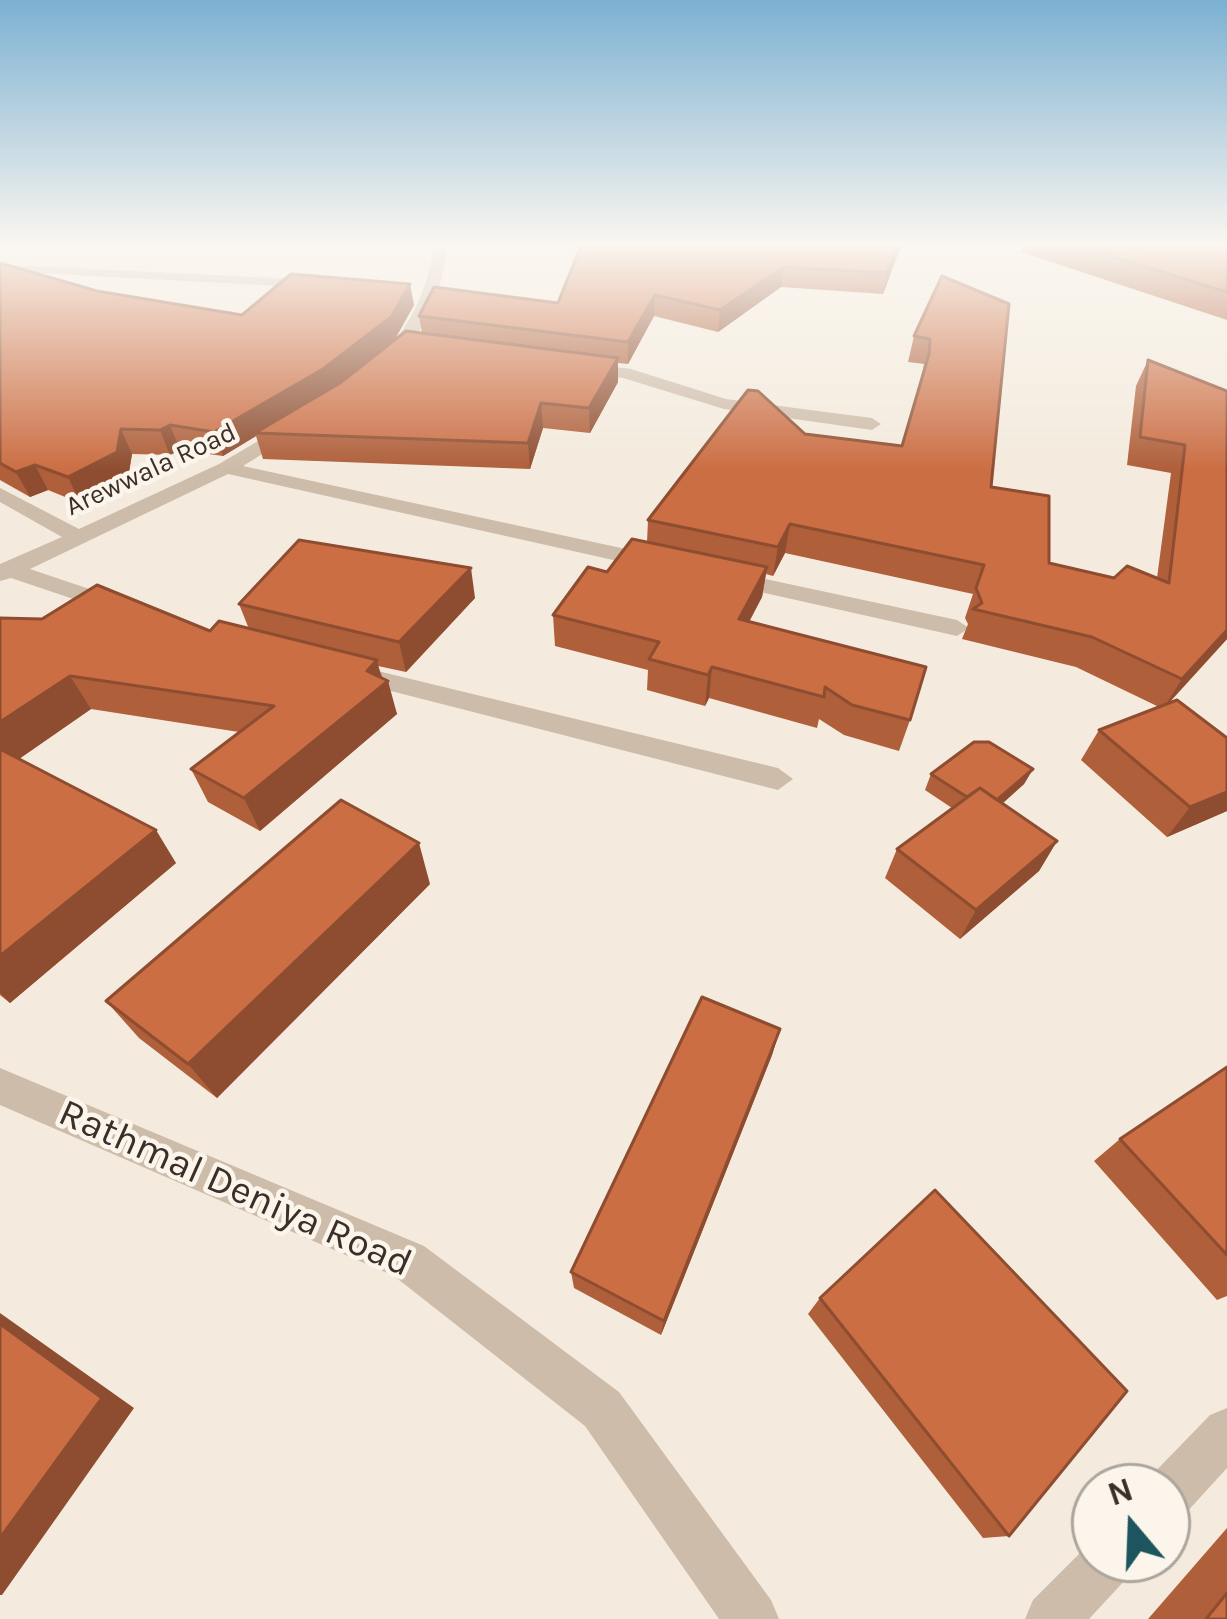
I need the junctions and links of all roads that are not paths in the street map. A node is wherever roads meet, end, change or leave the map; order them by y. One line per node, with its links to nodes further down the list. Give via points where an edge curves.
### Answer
1 (419, 319): 2 (street)
2 (406, 345): 3 (street); 5 (street)
3 (428, 347)
4 (559, 364): 7 (street, via 625,373 724,404)
5 (372, 372)
6 (319, 411): 8 (street, Arewwala Road)
7 (872, 424)
8 (226, 468): 10 (street, Arewwala Road); 13 (street)
9 (0, 494): 10 (street)
10 (75, 536): 11 (street, Arewwala Road)
11 (4, 571): 12 (street)
12 (153, 618)
13 (957, 628)
14 (329, 667): 15 (street)
15 (778, 779)
16 (0, 1086): 20 (street, Rathmal Deniya Road, via 409,1261 602,1409)
17 (1227, 1432): 18 (street)
18 (1191, 1470)
19 (1086, 1583): 21 (street)
20 (752, 1619)
21 (1052, 1619)

